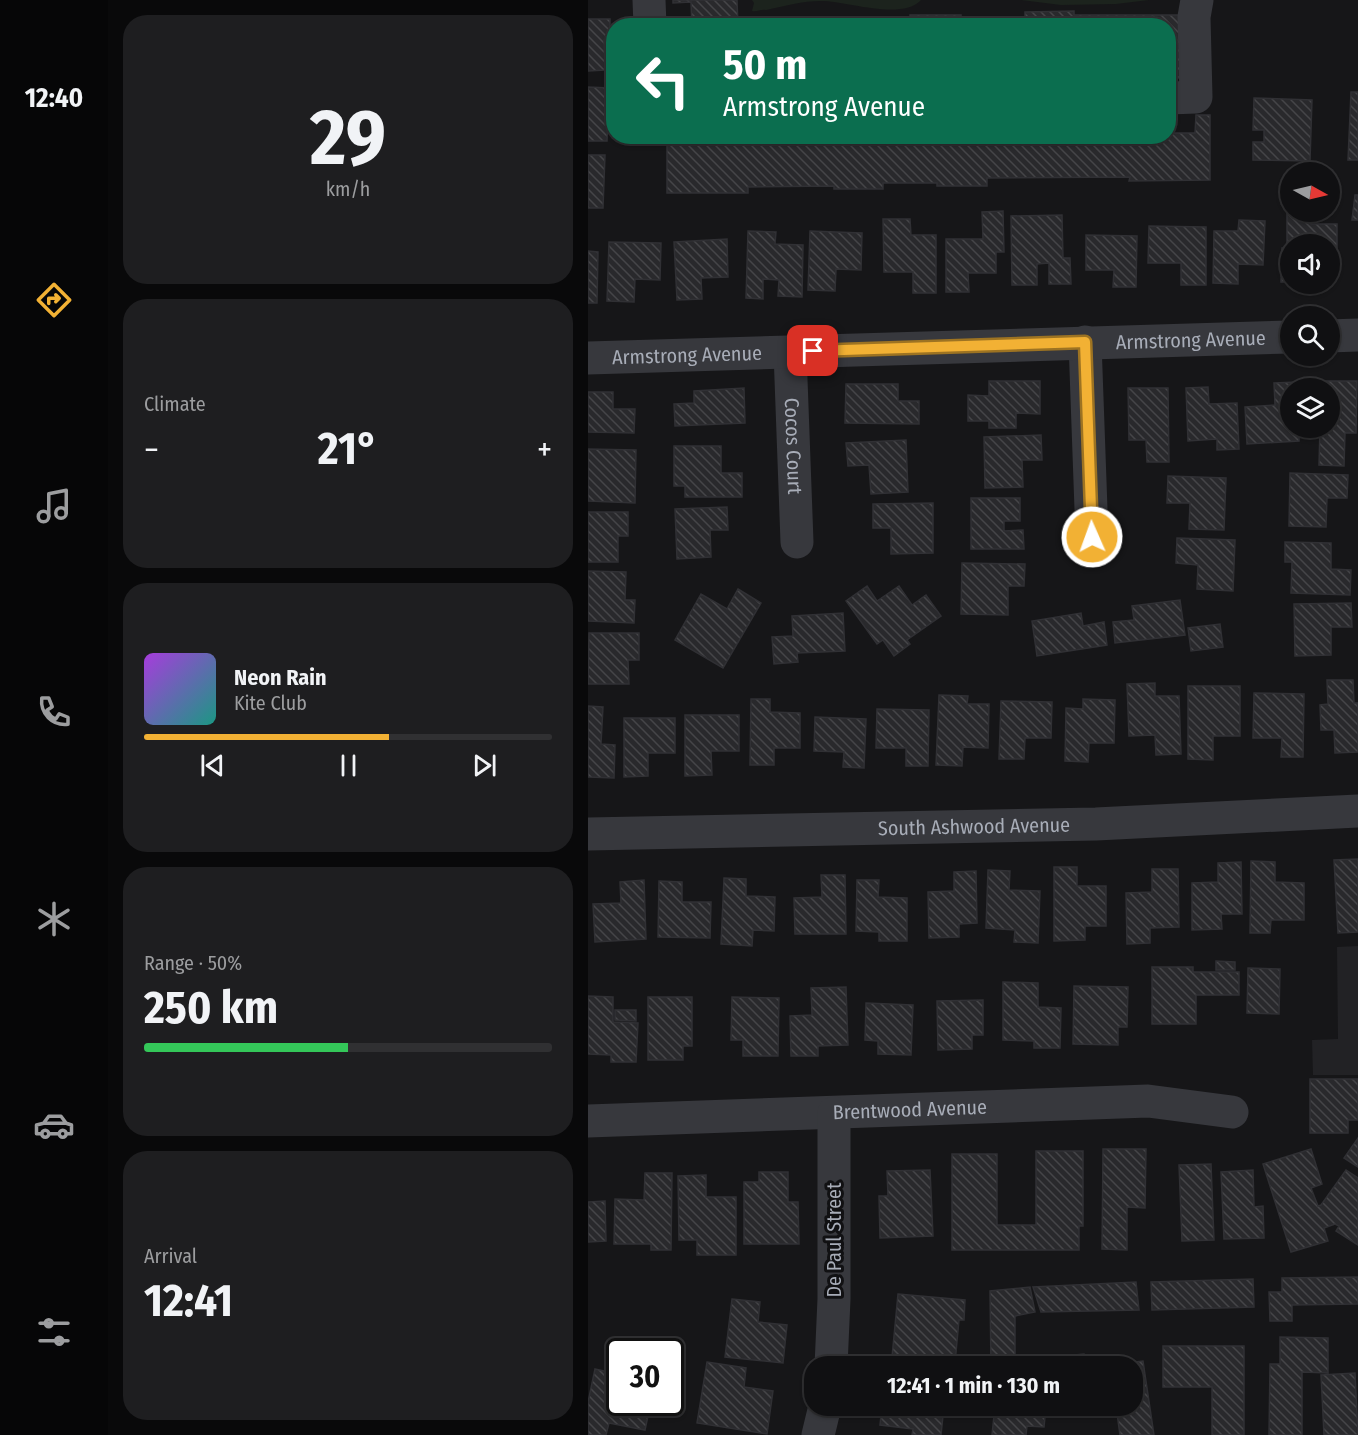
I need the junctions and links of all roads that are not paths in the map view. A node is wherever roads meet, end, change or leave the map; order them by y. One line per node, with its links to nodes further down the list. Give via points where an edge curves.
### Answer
1 (649, 0): 3 (street)
2 (1197, 0): 4 (street, via 1196,97)
3 (650, 18)
4 (1176, 98)
5 (1358, 335): 6 (street)
6 (1340, 336)
7 (1280, 337): 8 (street, Armstrong Avenue)
8 (1085, 342): 9 (street, Armstrong Avenue); 11 (street)
9 (790, 352): 10 (street, Armstrong Avenue); 12 (street, Cocos Court)
10 (588, 358)
11 (1092, 537)
12 (797, 542)
13 (1358, 811): 14 (street, South Ashwood Avenue, via 1096,824)
14 (588, 834)
15 (1232, 1112): 16 (street, Brentwood Avenue, via 1148,1101)
16 (834, 1113): 17 (street, Brentwood Avenue); 18 (street, De Paul Street)
17 (588, 1121)
18 (831, 1356)
19 (823, 1416): 20 (street)
20 (818, 1435)

